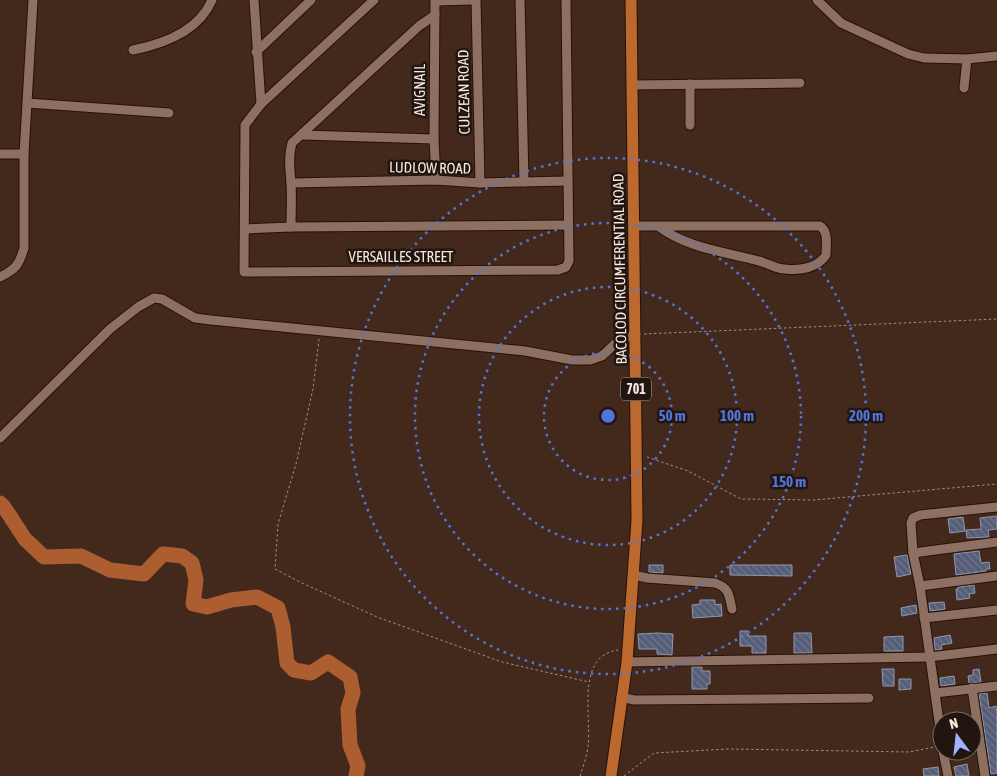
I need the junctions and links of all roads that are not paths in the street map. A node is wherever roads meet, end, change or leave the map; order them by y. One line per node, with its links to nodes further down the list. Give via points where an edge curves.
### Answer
1 (34, 0): 23 (street)
2 (212, 0): 15 (street, via 188,29 171,39)
3 (254, 0): 16 (street)
4 (297, 0): 13 (street)
5 (311, 0): 13 (street)
6 (374, 0): 24 (street)
7 (475, 0): 12 (street); 35 (street, CULZEAN ROAD)
8 (520, 0): 33 (street)
9 (566, 0): 32 (street)
10 (631, 0): 21 (main road, BACOLOD CIRCUMFERENTIAL ROAD / 701)
11 (817, 0): 18 (street, via 841,23 908,54 924,58)
12 (435, 1): 14 (street, AVIGNAIL)
13 (298, 12): 16 (street)
14 (434, 15): 27 (street); 28 (street, AVIGNAIL)
15 (133, 50)
16 (256, 52): 24 (street)
17 (997, 56): 18 (street)
18 (967, 59): 22 (street)
19 (800, 83): 20 (street)
20 (690, 84): 21 (street); 26 (street)
21 (632, 85): 37 (main road, BACOLOD CIRCUMFERENTIAL ROAD / 701)
22 (964, 88)
23 (27, 103): 25 (street); 30 (street)
24 (261, 104): 40 (street, via 245,125 244,132)
25 (169, 113)
26 (690, 125)
27 (302, 135): 28 (street); 34 (street, via 292,144 289,153)
28 (434, 138): 31 (street, AVIGNAIL)
29 (0, 154): 30 (street)
30 (24, 154): 41 (street, via 24,248 14,270)
31 (436, 180): 34 (street, LUDLOW ROAD); 35 (street, LUDLOW ROAD)
32 (568, 181): 33 (street, LUDLOW ROAD); 36 (street)
33 (524, 182): 35 (street, LUDLOW ROAD)
34 (291, 183): 39 (street)
35 (480, 183)
36 (568, 224): 39 (street); 40 (street, VERSAILLES STREET, via 569,261 566,267 558,270 244,272)
37 (634, 226): 38 (street); 42 (main road, BACOLOD CIRCUMFERENTIAL ROAD / 701)
38 (658, 226): 38 (street, via 672,236 709,249 784,270 818,265 826,255 826,233 820,226)
39 (291, 227): 40 (street)
40 (245, 229)
41 (0, 277)
42 (636, 334): 43 (street, via 619,340 602,356 572,360 525,351 195,318 162,299 154,298 110,329); 47 (main road, BACOLOD CIRCUMFERENTIAL ROAD / 701, via 637,520)
43 (0, 438)
44 (997, 506): 46 (street, via 913,518)
45 (997, 542): 46 (street)
46 (913, 553): 49 (street)
47 (634, 575): 50 (street, via 722,585 727,590); 55 (main road, BACOLOD CIRCUMFERENTIAL ROAD / 701)
48 (997, 576): 49 (street)
49 (920, 586): 52 (street)
50 (732, 609)
51 (997, 610): 52 (street)
52 (924, 618): 54 (street)
53 (997, 649): 54 (street)
54 (929, 656): 55 (street); 58 (street)
55 (627, 662): 59 (main road, BACOLOD CIRCUMFERENTIAL ROAD / 701)
56 (997, 686): 57 (street)
57 (972, 688): 58 (street); 65 (street)
58 (935, 693): 61 (street)
59 (621, 697): 60 (street, via 634,700); 63 (main road, BACOLOD CIRCUMFERENTIAL ROAD / 701)
60 (869, 698)
61 (937, 711)
62 (946, 761): 64 (street)
63 (611, 776)
64 (948, 776)
65 (985, 776)

